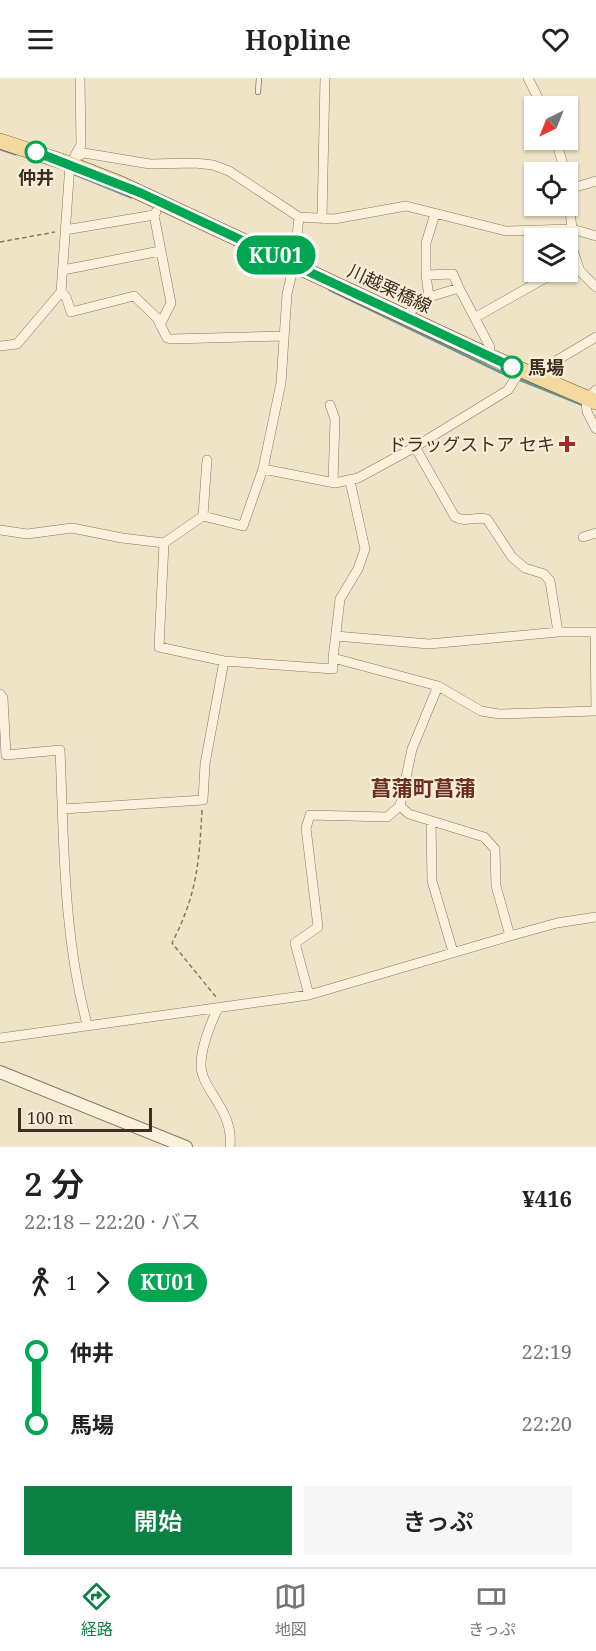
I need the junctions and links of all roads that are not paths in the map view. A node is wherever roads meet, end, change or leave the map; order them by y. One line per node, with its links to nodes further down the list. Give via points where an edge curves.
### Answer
1 (80, 78): 8 (street, via 81,145)
2 (259, 78): 5 (lane)
3 (325, 78): 14 (street)
4 (528, 78): 6 (street)
5 (258, 92)
6 (537, 96)
7 (0, 141): 8 (main road, 川越栗橋線)
8 (74, 160): 11 (main road, 川越栗橋線); 13 (street, via 84,153 150,164 213,165 229,171); 15 (street)
9 (596, 182): 10 (street)
10 (578, 184)
11 (158, 208): 15 (street); 19 (street); 20 (main road, 川越栗橋線)
12 (435, 214): 14 (street, via 406,206); 16 (street, via 506,231); 23 (street, via 426,243)
13 (299, 217): 14 (street); 20 (street)
14 (322, 219)
15 (65, 230): 22 (street)
16 (524, 231)
17 (578, 232): 18 (street)
18 (596, 236)
19 (160, 251): 22 (street); 31 (street, via 171,303)
20 (294, 264): 29 (main road, 川越栗橋線); 32 (street)
21 (578, 265): 25 (street)
22 (63, 270): 27 (street)
23 (426, 275): 26 (street, via 453,274); 28 (street)
24 (539, 282): 30 (street)
25 (596, 287)
26 (459, 288): 28 (street); 30 (street)
27 (61, 292): 31 (street, via 71,312 134,296); 34 (street, via 17,344)
28 (429, 297): 29 (street)
29 (404, 316): 35 (main road, 川越栗橋線)
30 (476, 318): 35 (street, via 490,347)
31 (160, 325): 32 (street, via 171,339)
32 (284, 336): 43 (street, via 280,383)
33 (596, 336): 37 (street, via 539,370)
34 (0, 346)
35 (489, 356): 36 (main road, 川越栗橋線)
36 (520, 371): 37 (main road, 川越栗橋線); 41 (street, via 508,390)
37 (535, 377): 38 (main road, 川越栗橋線)
38 (593, 397): 40 (street, via 587,412)
39 (330, 405): 45 (street, via 335,419)
40 (596, 429)
41 (415, 447): 44 (street); 51 (street, via 455,517 488,519 512,557 550,581)
42 (207, 460): 46 (street)
43 (263, 468): 45 (street); 46 (street, via 243,526)
44 (350, 481): 45 (street); 53 (street, via 365,549 340,599)
45 (333, 482)
46 (203, 516): 50 (street)
47 (0, 530): 50 (street, via 27,534 72,528)
48 (596, 533): 49 (street)
49 (583, 537)
50 (164, 543): 55 (street, via 159,647)
51 (558, 632): 52 (street); 53 (street, via 429,644)
52 (595, 632): 58 (street)
53 (336, 636): 54 (street)
54 (333, 658): 55 (street, via 333,669); 56 (street)
55 (224, 661): 60 (street, via 205,764 203,800)
56 (438, 686): 58 (street, via 481,711 499,714); 59 (street, via 412,749)
57 (0, 694): 60 (street, via 6,755 60,750)
58 (596, 710)
59 (400, 806): 61 (street, via 408,814); 65 (street, via 387,817 309,815 306,828 318,927 295,943)
60 (63, 809): 67 (street, via 64,882)
61 (431, 821): 63 (street, via 484,837 495,849 496,886); 64 (street, via 432,881)
62 (596, 917): 63 (street)
63 (510, 936): 64 (street)
64 (453, 952): 65 (street)
65 (309, 995): 66 (street)
66 (218, 1008): 67 (street); 71 (street, via 208,1030 200,1067 226,1115)
67 (87, 1024): 68 (street)
68 (0, 1038)
69 (0, 1072): 70 (street)
70 (186, 1147)
71 (230, 1147)

